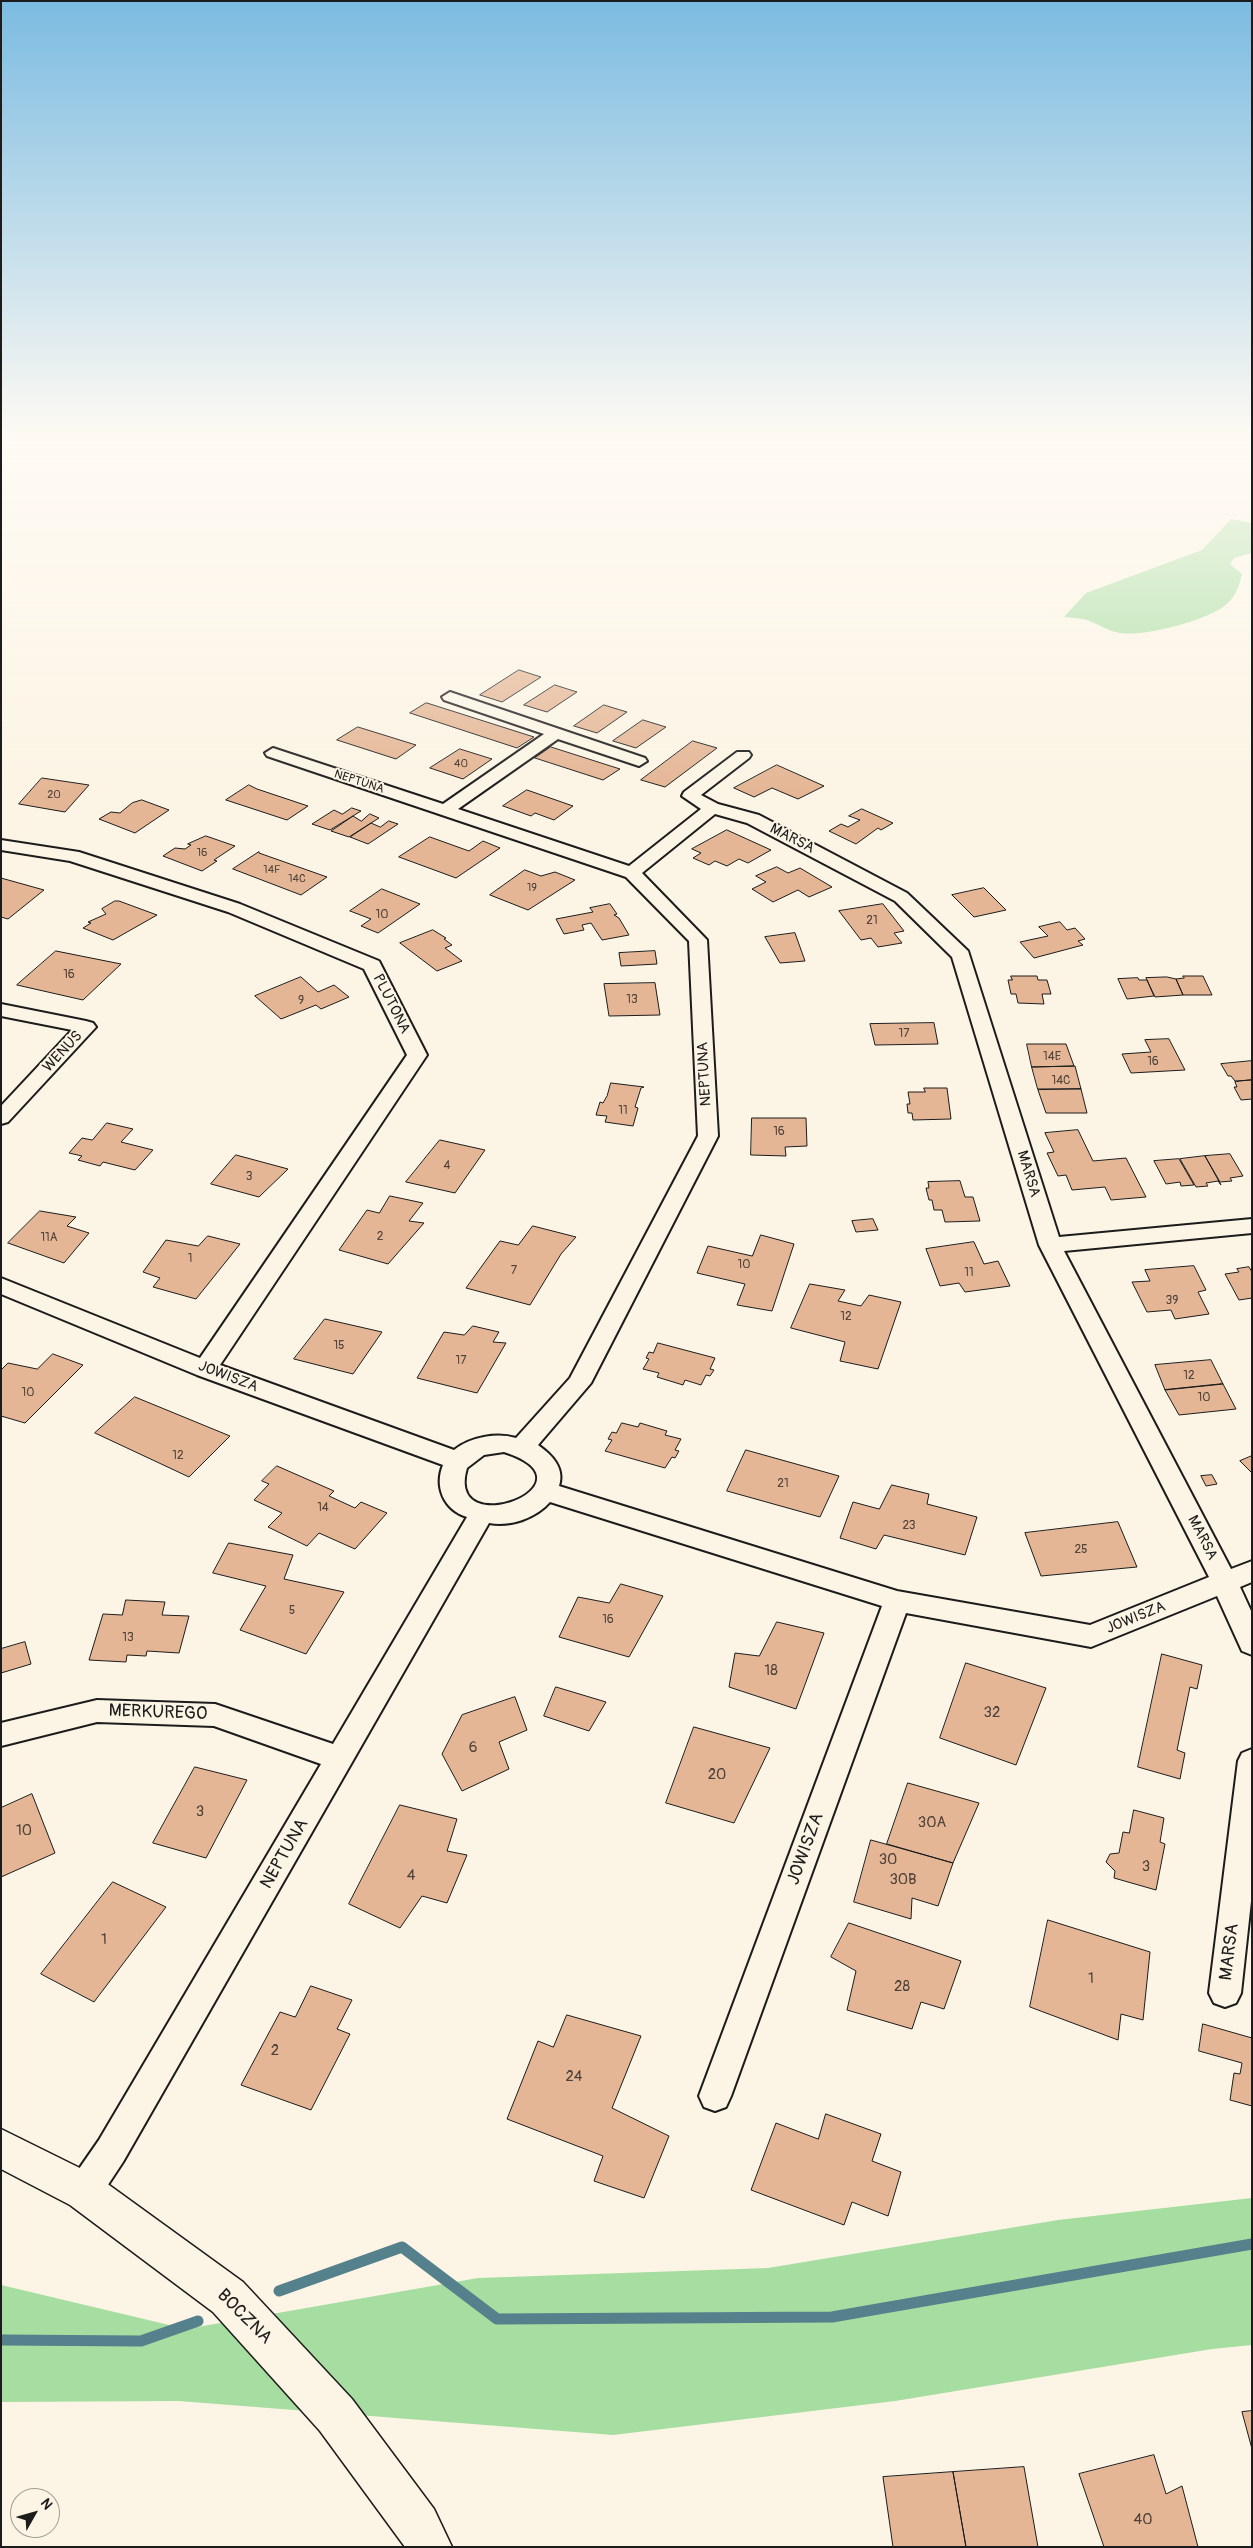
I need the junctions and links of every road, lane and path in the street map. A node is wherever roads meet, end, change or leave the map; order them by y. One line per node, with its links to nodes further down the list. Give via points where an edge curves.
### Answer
1 (450, 697): 2 (street)
2 (556, 733): 5 (street); 7 (street)
3 (273, 753): 7 (street, NEPTUNA)
4 (743, 755): 6 (street, MARSA, via 690,796)
5 (639, 761)
6 (712, 808): 9 (street); 13 (street, MARSA, via 753,819 901,897 961,955)
7 (444, 811): 9 (street, NEPTUNA)
8 (1, 845): 15 (street, PLUTONA, via 73,856 234,908 372,965 417,1055)
9 (632, 873): 16 (street, NEPTUNA, via 698,940 708,1136 579,1383)
10 (1, 1010): 11 (street, WENUS, via 86,1028)
11 (1, 1118)
12 (1252, 1226): 13 (street)
13 (1050, 1245): 21 (street, MARSA)
14 (1, 1285): 15 (street, JOWISZA)
15 (205, 1369): 17 (street, JOWISZA)
16 (523, 1446): 17 (street, via 487,1444 470,1451); 18 (street, via 542,1457 550,1474)
17 (458, 1461): 19 (street, via 450,1476 452,1492 463,1506)
18 (547, 1492): 19 (street, via 536,1504 520,1512 501,1516); 22 (street, JOWISZA)
19 (482, 1514): 25 (street, NEPTUNA)
20 (1252, 1571): 21 (street, JOWISZA)
21 (1225, 1583): 22 (street, JOWISZA, via 1091,1636); 23 (street, MARSA)
22 (897, 1601): 28 (street, JOWISZA)
23 (1252, 1644)
24 (1, 1734): 25 (street, MERKUREGO, via 97,1711 215,1714)
25 (341, 1759): 30 (street, NEPTUNA, via 111,2151)
26 (1252, 1762): 27 (street, MARSA)
27 (1225, 1992)
28 (715, 2096)
29 (1, 2148): 30 (street, BOCZNA)
30 (84, 2191): 31 (street, BOCZNA, via 228,2297 336,2414 418,2525)
31 (429, 2547)

